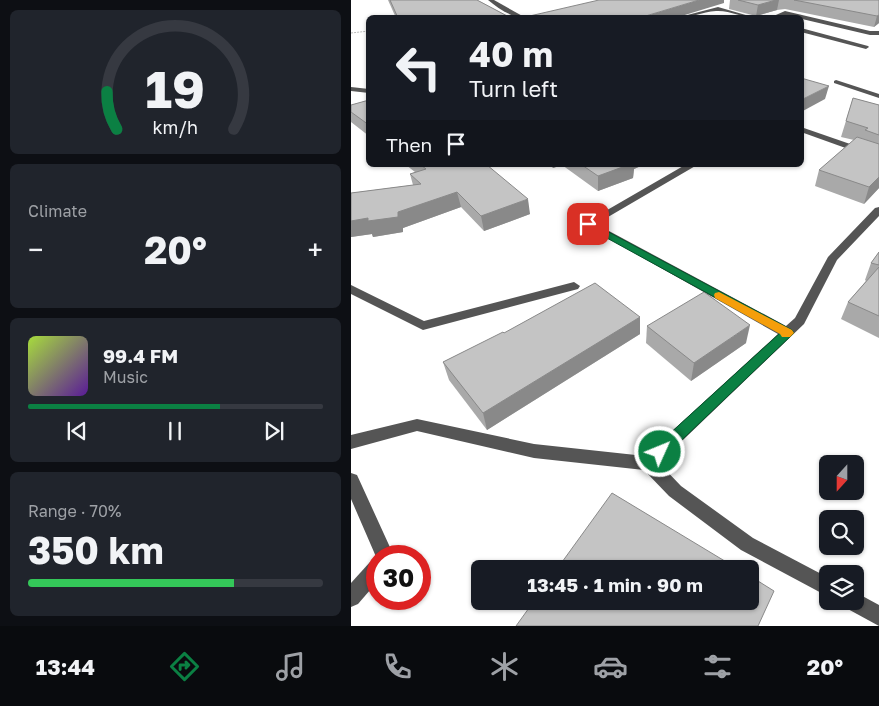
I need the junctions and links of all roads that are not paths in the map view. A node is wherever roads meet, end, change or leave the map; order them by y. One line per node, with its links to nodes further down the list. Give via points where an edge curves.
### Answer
1 (491, 0): 4 (street)
2 (734, 4): 3 (street)
3 (718, 9): 5 (street); 6 (street)
4 (517, 15)
5 (691, 15)
6 (741, 15)
7 (779, 15): 8 (street)
8 (794, 15)
9 (804, 17): 11 (street)
10 (804, 31): 12 (street)
11 (879, 33)
12 (866, 47)
13 (836, 82): 16 (street)
14 (351, 89): 15 (street)
15 (366, 91)
16 (879, 96)
17 (804, 131): 18 (street)
18 (879, 157)
19 (688, 167): 23 (street, via 588,224)
20 (879, 210): 23 (street, via 832,259 800,321)
21 (575, 286): 22 (street, via 423,326)
22 (351, 289)
23 (788, 333): 25 (street)
24 (351, 442): 25 (street, via 417,425 534,452)
25 (648, 463): 29 (street, via 675,491 747,544)
26 (351, 480): 27 (street)
27 (380, 545)
28 (366, 581): 30 (street)
29 (819, 583)
30 (351, 597)
31 (864, 607): 32 (street)
32 (879, 616)

